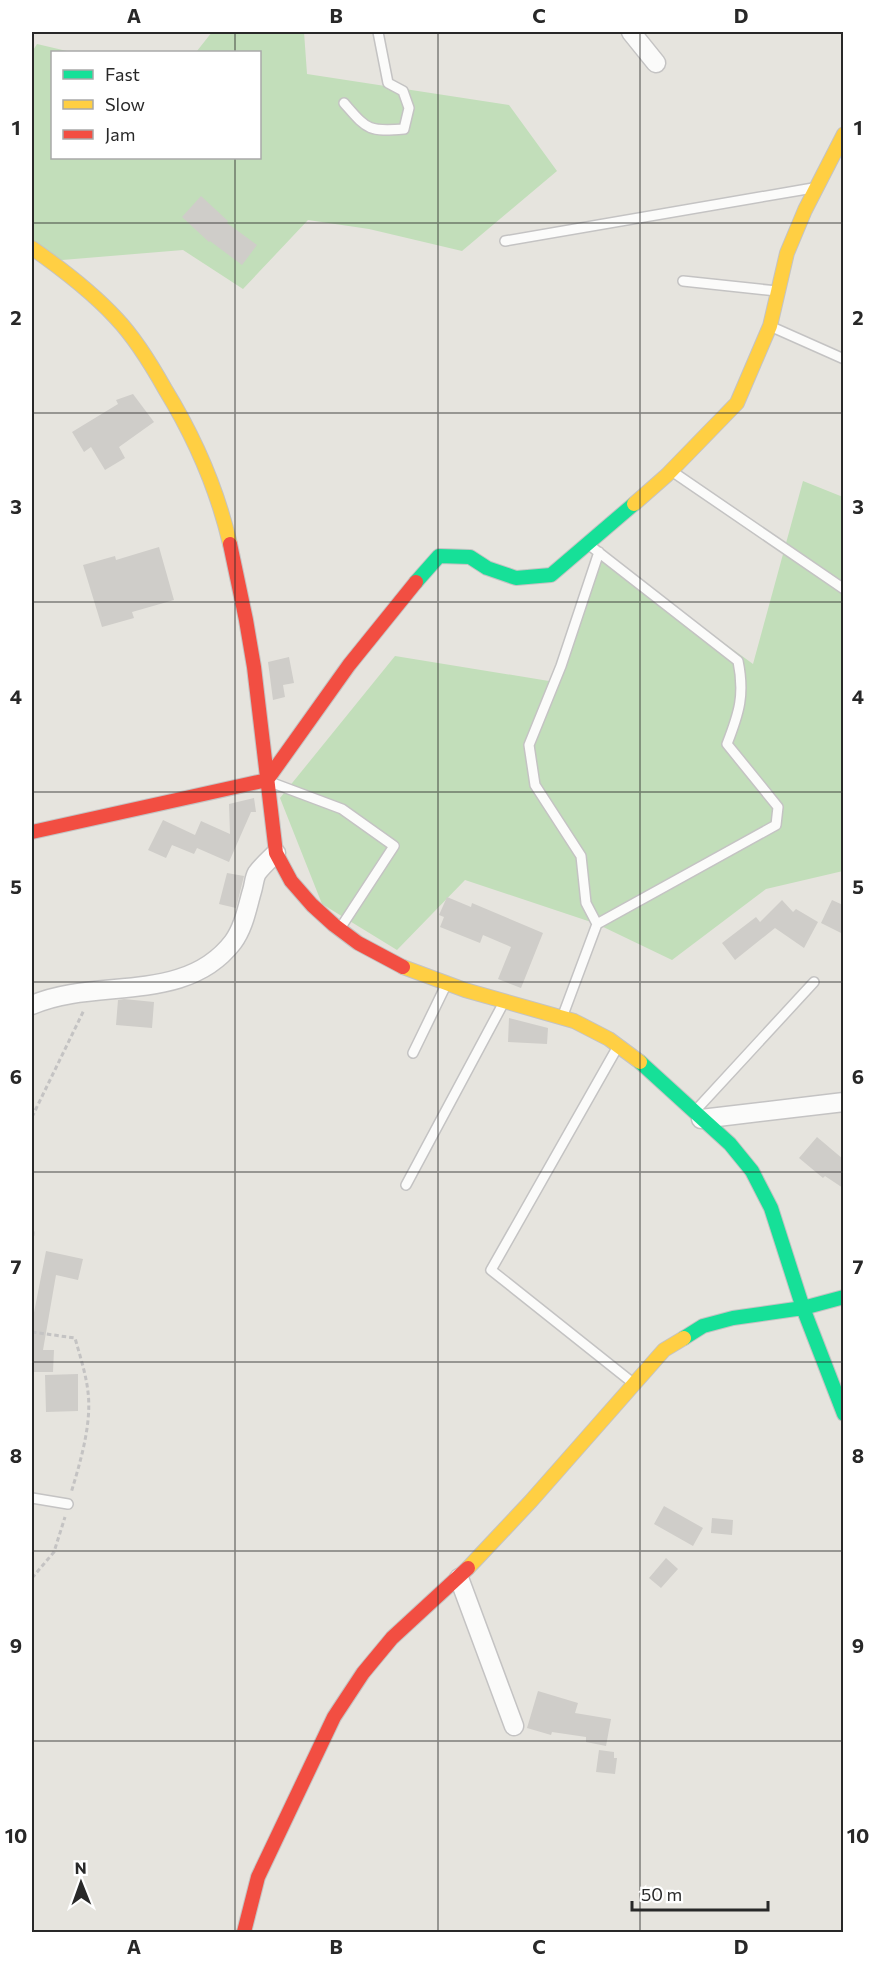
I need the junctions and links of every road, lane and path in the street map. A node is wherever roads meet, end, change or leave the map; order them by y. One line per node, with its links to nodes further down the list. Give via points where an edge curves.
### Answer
1 (378, 32): 4 (lane, via 388,83 403,91 409,108 404,129 365,127)
2 (631, 32): 3 (street)
3 (656, 63)
4 (344, 103)
5 (843, 134): 6 (street)
6 (816, 188): 7 (lane); 10 (street, via 787,253)
7 (505, 241)
8 (32, 248): 17 (street, via 110,311 150,361 191,431 214,484 230,540 248,633)
9 (684, 281): 10 (lane)
10 (778, 292): 11 (street)
11 (770, 326): 12 (lane); 13 (street, via 737,403)
12 (843, 359)
13 (671, 471): 14 (street); 16 (lane)
14 (587, 543): 15 (lane); 17 (street, via 551,575 516,578 470,557 439,556 404,594)
15 (599, 552): 20 (lane, via 561,666 529,745 536,784 581,856 586,903); 20 (lane, via 738,662 742,684 738,716 727,744 778,807 776,825)
16 (843, 589)
17 (267, 780): 18 (street); 19 (street); 21 (lane, via 342,808 394,846)
18 (32, 832)
19 (276, 853): 21 (street, via 290,879); 24 (street, via 257,873 243,925 219,957 191,976)
20 (597, 924): 27 (lane)
21 (340, 929): 23 (street, via 376,956)
22 (814, 982): 31 (lane)
23 (446, 985): 25 (street); 29 (lane)
24 (93, 992): 26 (street, via 66,994); 32 (path)
25 (505, 1002): 27 (street); 33 (lane)
26 (32, 1005)
27 (562, 1017): 28 (street)
28 (618, 1046): 31 (street); 39 (lane, via 491,1270)
29 (413, 1053)
30 (843, 1102): 31 (street)
31 (698, 1115): 37 (street, via 739,1154 772,1208)
32 (32, 1117)
33 (406, 1185)
34 (32, 1224): 35 (path)
35 (32, 1244)
36 (843, 1297): 37 (street)
37 (803, 1308): 39 (street, via 704,1326 664,1350); 40 (street)
38 (32, 1332): 42 (path, via 75,1338 86,1379 89,1406 81,1458)
39 (633, 1383): 44 (street)
40 (843, 1414)
41 (32, 1498): 42 (lane)
42 (68, 1504): 43 (path, via 54,1552)
43 (32, 1578)
44 (459, 1578): 45 (street); 46 (street, via 392,1638 334,1717 258,1877)
45 (514, 1726)
46 (244, 1932)

